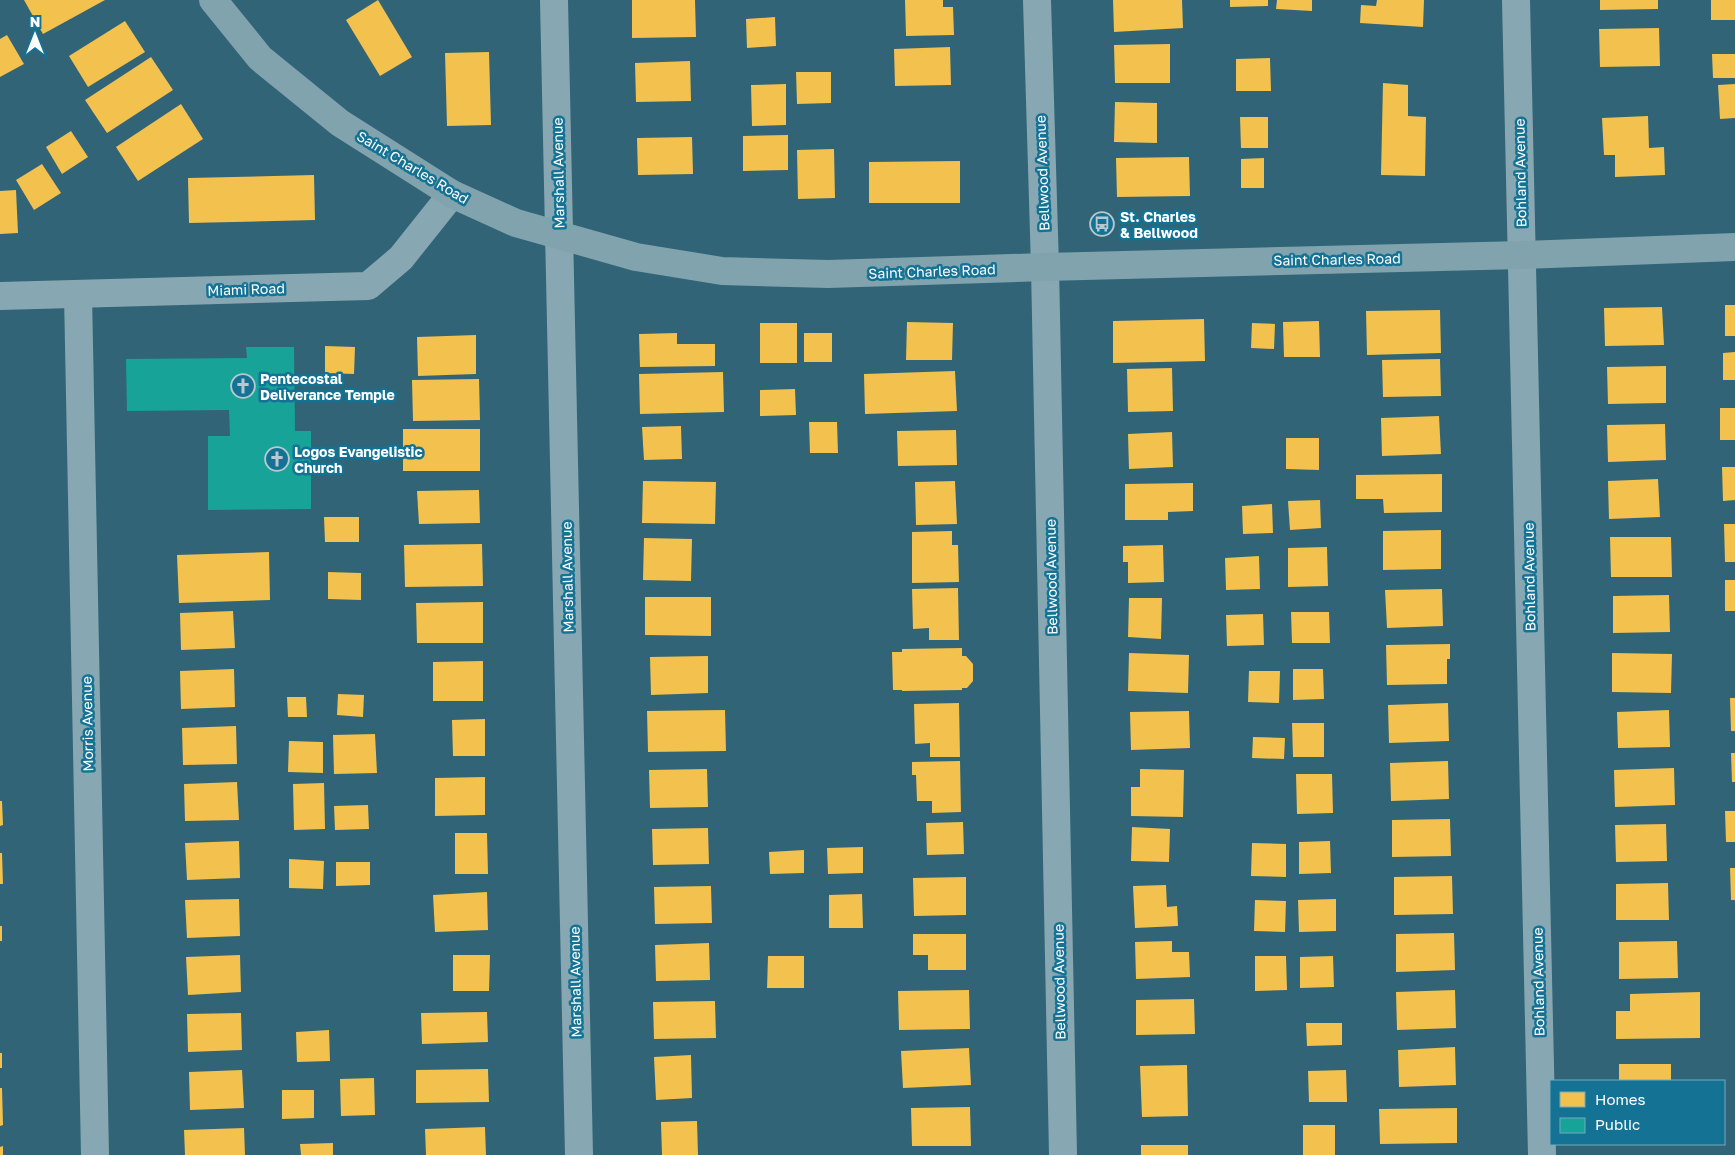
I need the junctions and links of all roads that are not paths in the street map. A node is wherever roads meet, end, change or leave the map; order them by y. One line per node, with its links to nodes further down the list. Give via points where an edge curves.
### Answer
1 (213, 0): 5 (main road, Saint Charles Road, via 260,58 340,123)
2 (554, 0): 6 (street, Marshall Avenue)
3 (1037, 0): 9 (street, Bellwood Avenue)
4 (1516, 0): 8 (street, Bohland Avenue)
5 (452, 194): 6 (main road, Saint Charles Road, via 516,223); 10 (street, Miami Road, via 401,258 368,286)
6 (560, 236): 9 (main road, Saint Charles Road, via 636,257 722,271 828,274); 13 (street, Marshall Avenue)
7 (1735, 247): 8 (main road, Saint Charles Road)
8 (1522, 255): 9 (main road, Saint Charles Road); 15 (street, Bohland Avenue)
9 (1045, 267): 14 (street, Bellwood Avenue)
10 (78, 294): 11 (street, Miami Road); 12 (street, Morris Avenue)
11 (0, 296)
12 (95, 1155)
13 (579, 1155)
14 (1063, 1155)
15 (1542, 1155)

